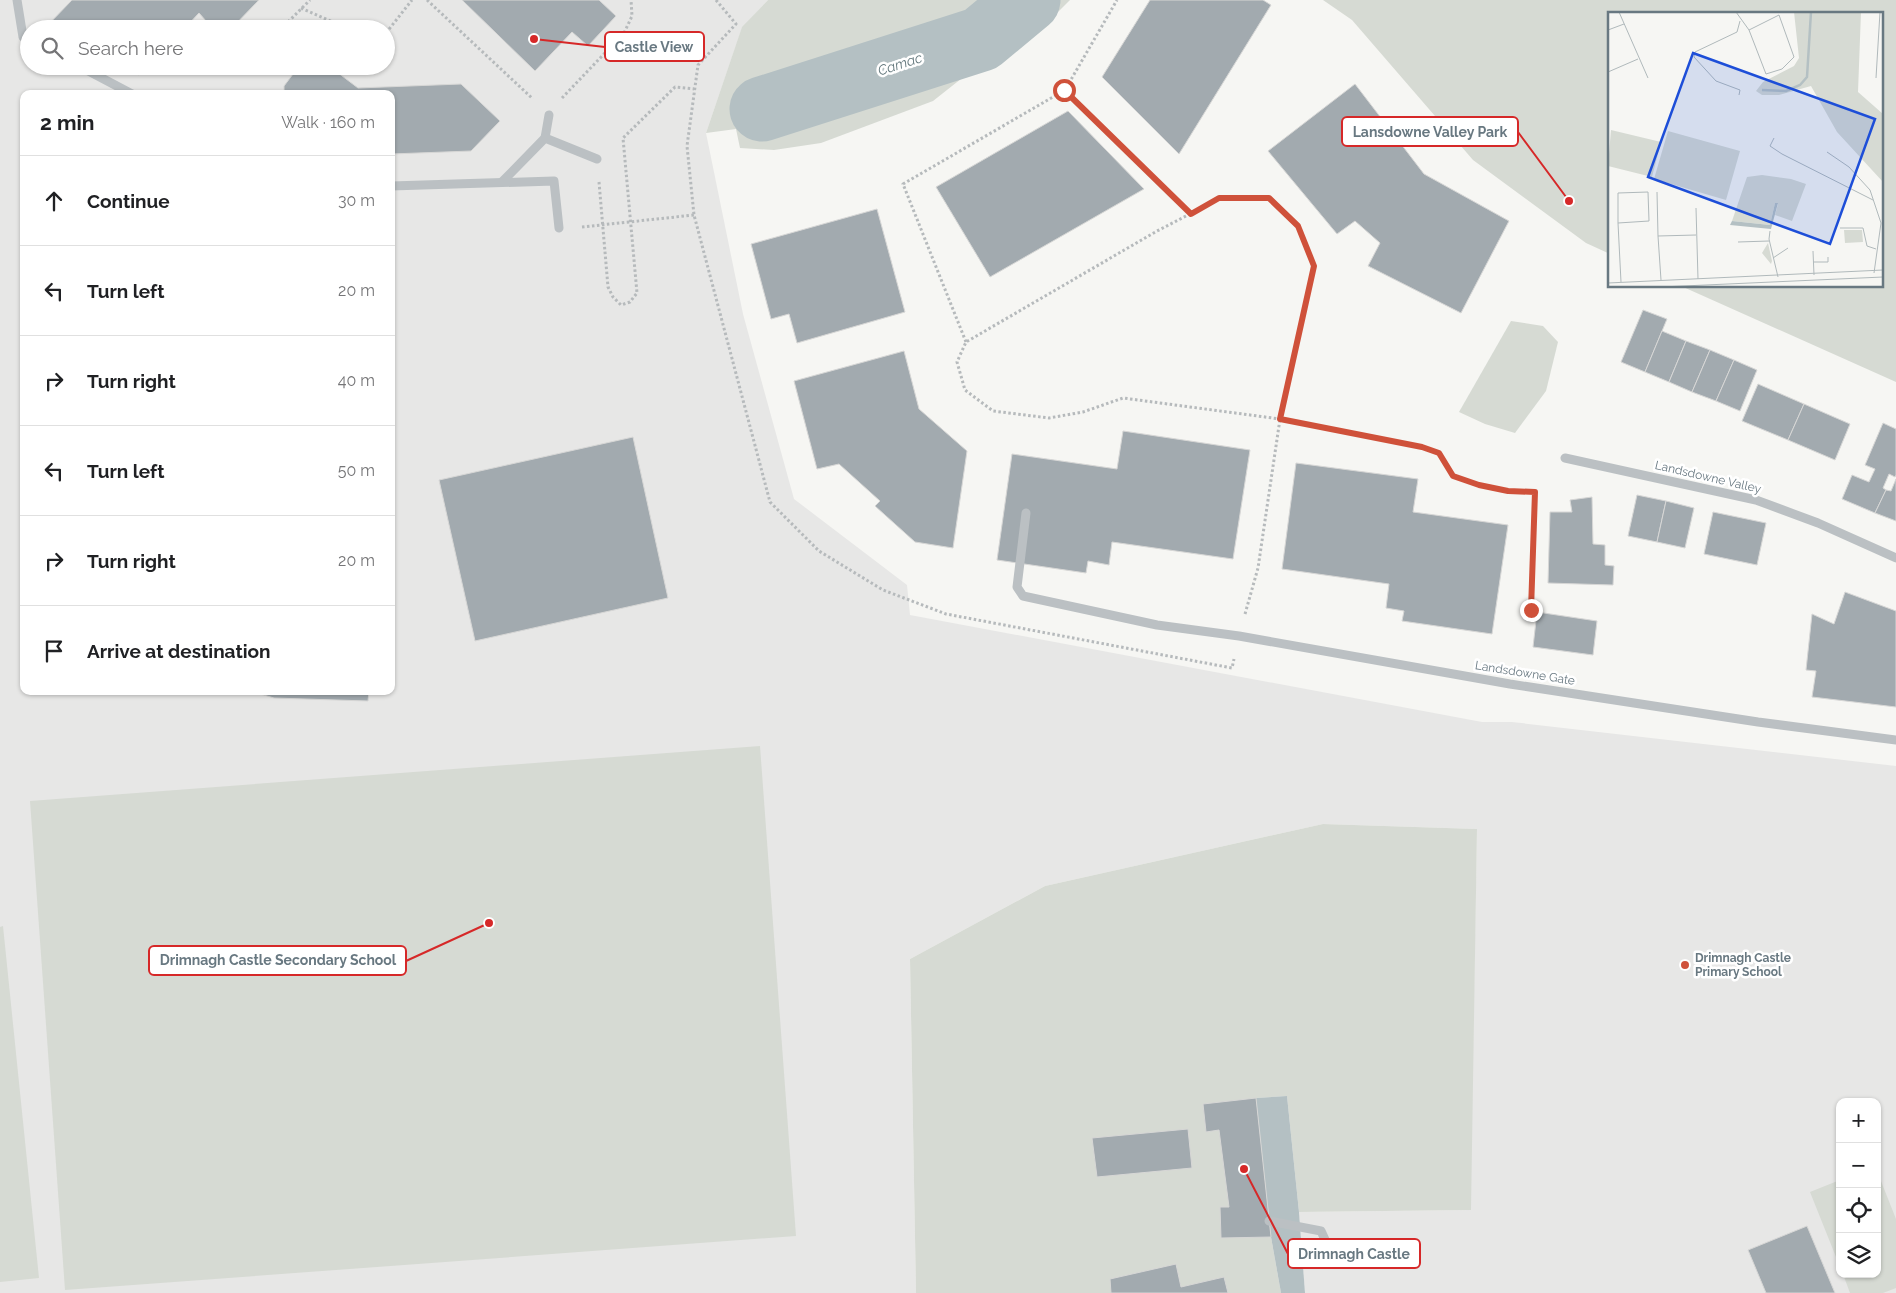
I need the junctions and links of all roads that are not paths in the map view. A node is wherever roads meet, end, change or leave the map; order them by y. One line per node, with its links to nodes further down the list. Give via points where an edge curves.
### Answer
1 (17, 0): 2 (street)
2 (20, 20)
3 (96, 75): 4 (street)
4 (124, 90)
5 (550, 115): 6 (street)
6 (545, 138): 7 (street); 8 (street)
7 (597, 159)
8 (502, 182): 9 (street); 10 (street, via 554,181)
9 (395, 186)
10 (559, 228)
11 (1565, 458): 13 (street, Landsdowne Valley, via 1756,500)
12 (1026, 513): 14 (street, Landsdowne Gate, via 1017,587 1024,596 1152,623 1510,684)
13 (1896, 558)
14 (1896, 740)
15 (1269, 1221): 16 (street, via 1322,1231)
16 (1334, 1257)

